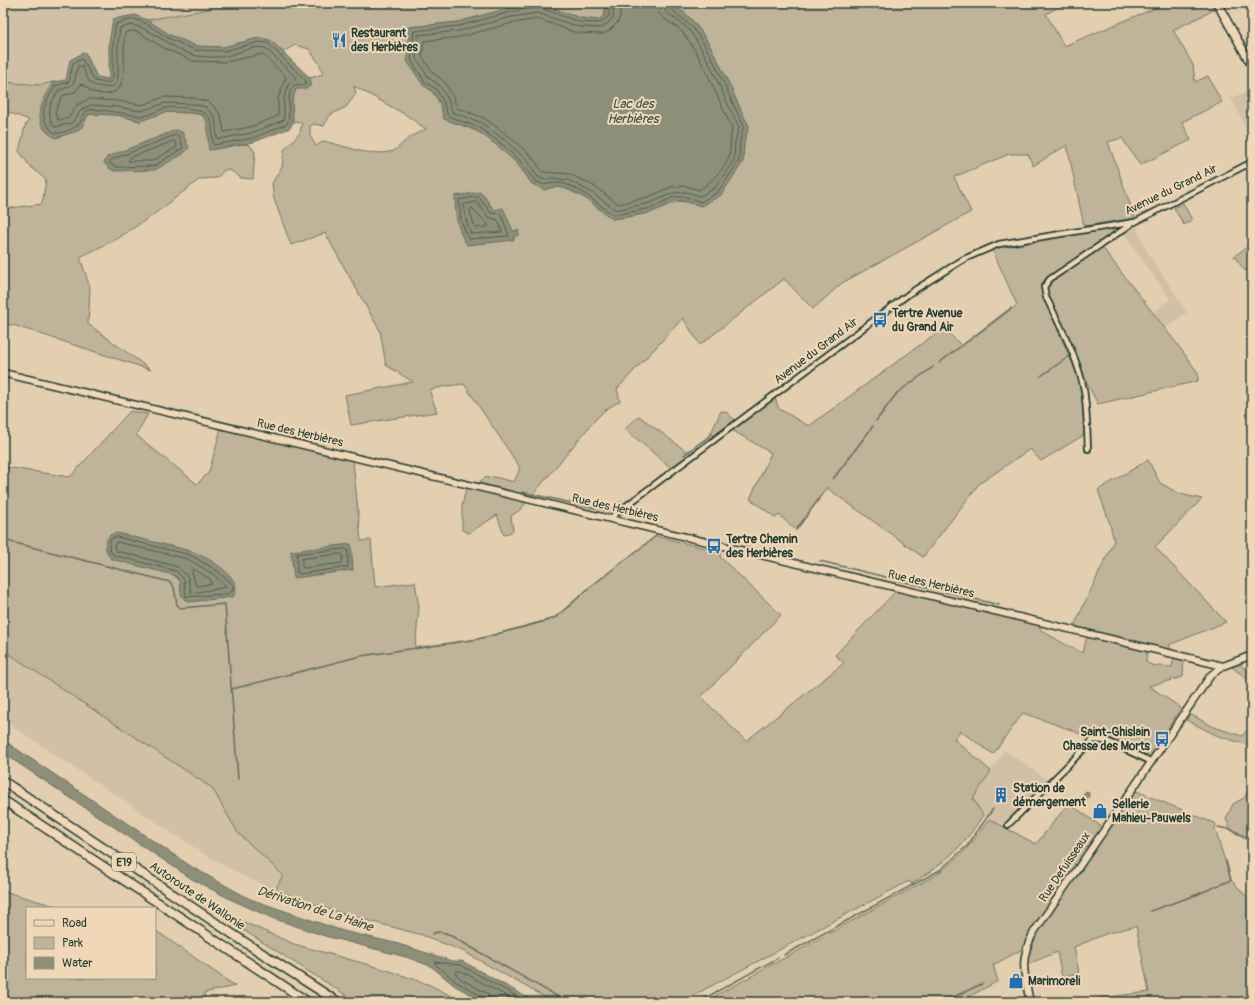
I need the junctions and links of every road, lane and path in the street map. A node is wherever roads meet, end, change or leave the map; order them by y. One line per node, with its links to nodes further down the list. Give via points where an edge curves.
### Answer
1 (1217, 3): 2 (main road)
2 (1252, 66)
3 (1252, 162): 4 (street, Avenue du Grand Air)
4 (1135, 222): 6 (street, via 1050,279 1044,287 1080,376 1085,400); 7 (street, Avenue du Grand Air, via 999,244 964,259 898,302)
5 (3, 373): 7 (street, Rue des Herbières)
6 (1088, 448)
7 (610, 518): 9 (street, Rue des Herbières)
8 (1252, 655): 9 (street, Rue Defuisseaux)
9 (1223, 666): 10 (street, Rue Defuisseaux, via 1211,675)
10 (1150, 761): 13 (street, via 1107,741 1093,740); 16 (street, Rue Defuisseaux, via 1028,942 1023,960)
11 (3, 781): 15 (highway, Autoroute de Wallonie / E19)
12 (3, 800): 14 (highway, E19)
13 (1008, 825)
14 (308, 1002)
15 (338, 1002)
16 (1030, 1002)

